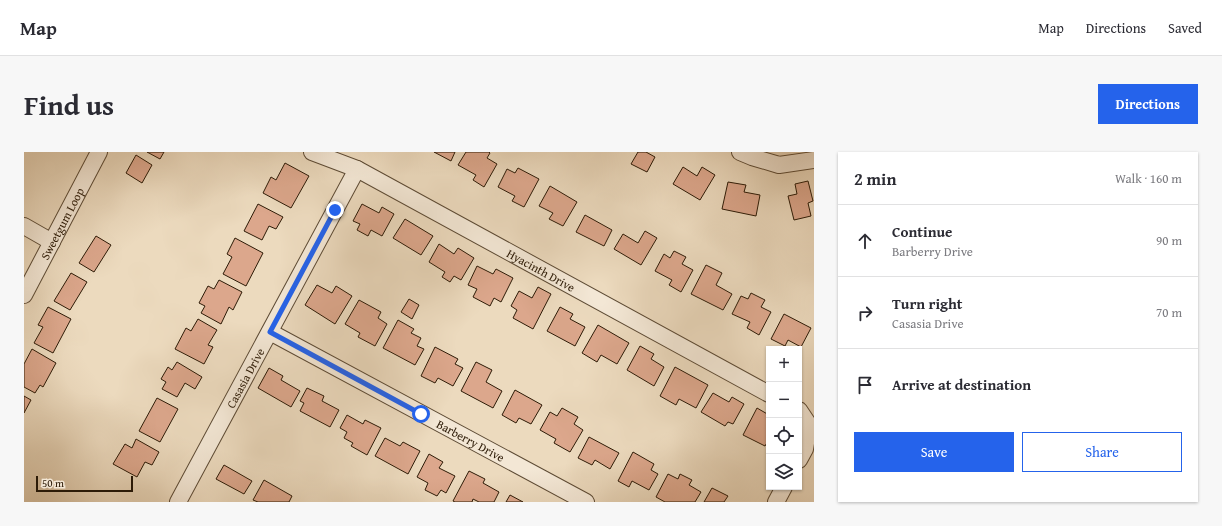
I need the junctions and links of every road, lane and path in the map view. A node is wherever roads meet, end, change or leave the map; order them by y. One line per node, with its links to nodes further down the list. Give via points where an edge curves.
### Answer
1 (99, 152): 7 (street, Sweetgum Loop)
2 (312, 152): 5 (street, Hyacinth Drive)
3 (740, 152): 4 (street, via 779,165)
4 (814, 160)
5 (357, 169): 9 (street, Casasia Drive); 10 (street, Hyacinth Drive)
6 (24, 226): 7 (street)
7 (52, 242): 8 (street, Sweetgum Loop)
8 (24, 295)
9 (270, 332): 14 (street, Casasia Drive); 15 (street, Barberry Drive)
10 (766, 392)
11 (802, 414): 12 (street, via 809,425)
12 (802, 454)
13 (782, 490): 16 (street)
14 (178, 502)
15 (586, 502)
16 (776, 502)

